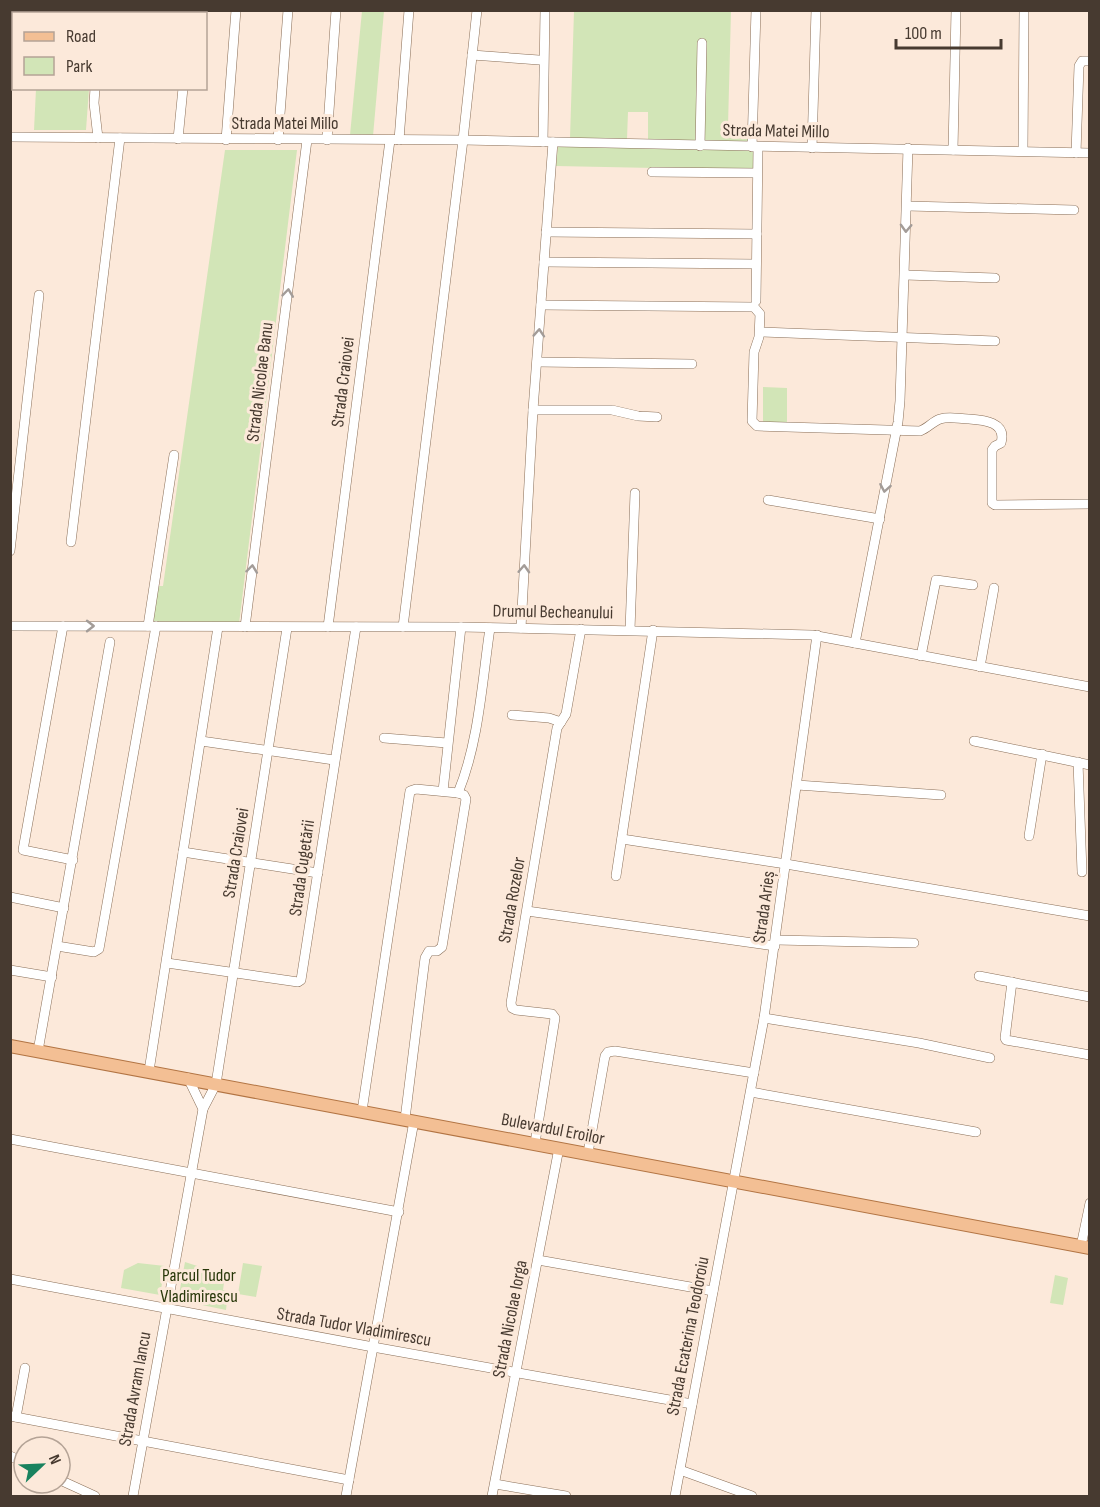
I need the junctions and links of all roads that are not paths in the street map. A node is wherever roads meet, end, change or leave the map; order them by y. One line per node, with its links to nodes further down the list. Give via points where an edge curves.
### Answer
1 (236, 10): 23 (street)
2 (288, 10): 24 (street)
3 (336, 10): 26 (street)
4 (409, 10): 27 (street, Strada Craiovei)
5 (477, 10): 12 (street)
6 (545, 10): 29 (street)
7 (756, 10): 17 (street)
8 (816, 10): 32 (street)
9 (956, 10): 34 (street)
10 (1024, 10): 35 (street)
11 (702, 43): 30 (street)
12 (472, 55): 13 (street); 28 (street)
13 (539, 60)
14 (1089, 61): 36 (street, via 1082,61 1079,66)
15 (95, 90): 20 (street)
16 (183, 90): 22 (street)
17 (752, 131): 18 (street); 31 (street)
18 (776, 132)
19 (10, 137): 20 (street, Strada Matei Millo)
20 (98, 138): 21 (street, Strada Matei Millo)
21 (120, 138): 22 (street, Strada Matei Millo); 65 (street)
22 (178, 139): 23 (street, Strada Matei Millo)
23 (226, 140): 24 (street, Strada Matei Millo)
24 (278, 140): 25 (street, Strada Matei Millo)
25 (307, 140): 26 (street, Strada Matei Millo); 73 (street, Strada Nicolae Banu, one-way to 25)
26 (327, 140): 27 (street, Strada Matei Millo)
27 (394, 140): 28 (street, Strada Matei Millo); 74 (street, Strada Craiovei)
28 (463, 141): 29 (street, Strada Matei Millo); 76 (street)
29 (548, 142): 30 (street, Strada Matei Millo); 42 (street)
30 (700, 146): 31 (street, Strada Matei Millo)
31 (755, 147): 32 (street, Strada Matei Millo); 39 (street)
32 (812, 148): 33 (street, Strada Matei Millo)
33 (908, 148): 34 (street, Strada Matei Millo); 40 (street)
34 (953, 150): 35 (street, Strada Matei Millo)
35 (1023, 152): 36 (street, Strada Matei Millo)
36 (1077, 153): 37 (street, Strada Matei Millo)
37 (1089, 153)
38 (652, 172): 39 (street)
39 (757, 173): 43 (street)
40 (907, 206): 41 (street); 46 (street, one-way to 46)
41 (1074, 210)
42 (546, 232): 43 (street); 44 (street)
43 (757, 234): 45 (street)
44 (544, 262): 45 (street); 50 (street)
45 (756, 264): 49 (street)
46 (905, 275): 47 (street); 52 (street)
47 (995, 278)
48 (39, 296): 66 (street)
49 (755, 304): 50 (street); 51 (street, via 760,314)
50 (541, 305): 54 (street, one-way to 50)
51 (760, 332): 52 (street); 59 (street, via 754,352 754,424)
52 (903, 337): 53 (street); 59 (street)
53 (995, 341)
54 (537, 362): 55 (street); 56 (street)
55 (692, 364)
56 (533, 413): 57 (street); 58 (street, via 612,410); 80 (street, one-way to 56)
57 (595, 416)
58 (657, 417)
59 (896, 430): 63 (street, via 920,431 950,417 988,420 1003,437 992,450 992,503); 64 (street, one-way to 64)
60 (174, 455): 71 (street)
61 (635, 494): 82 (street)
62 (768, 500): 64 (street)
63 (1089, 504)
64 (880, 519): 86 (street)
65 (71, 542)
66 (10, 551)
67 (973, 585): 87 (street, via 936,580)
68 (994, 588): 88 (street)
69 (10, 626): 70 (street, Drumul Becheanului)
70 (63, 626): 71 (street, Drumul Becheanului, one-way to 71); 108 (street, via 23,850)
71 (152, 626): 72 (street, Drumul Becheanului); 120 (street, via 100,947 94,952)
72 (218, 627): 73 (street, Drumul Becheanului); 93 (street)
73 (245, 627): 78 (street, Drumul Becheanului)
74 (328, 627): 75 (street, Drumul Becheanului); 78 (street, Drumul Becheanului)
75 (356, 627): 76 (street, Drumul Becheanului); 98 (street, Strada Cugetării)
76 (403, 627): 77 (street, Drumul Becheanului)
77 (461, 627): 79 (street, Drumul Becheanului); 95 (street)
78 (287, 628): 96 (street, Strada Craiovei)
79 (490, 628): 80 (street, Drumul Becheanului); 103 (street, via 472,747)
80 (521, 628): 81 (street, Drumul Becheanului)
81 (581, 629): 82 (street, Drumul Becheanului); 91 (street, Strada Rozelor, via 566,714)
82 (630, 630): 83 (street, Drumul Becheanului)
83 (653, 630): 84 (street, Drumul Becheanului); 106 (street)
84 (817, 635): 86 (street, Drumul Becheanului); 101 (street, Strada Arieș)
85 (110, 642): 108 (street)
86 (855, 643): 87 (street, Drumul Becheanului)
87 (921, 656): 88 (street, Drumul Becheanului)
88 (980, 667): 89 (street, Drumul Becheanului)
89 (1089, 687)
90 (512, 715): 91 (street, via 549,717)
91 (561, 722): 116 (street, Strada Rozelor)
92 (384, 738): 95 (street)
93 (201, 741): 96 (street); 107 (street)
94 (974, 741): 97 (street)
95 (447, 743): 102 (street)
96 (268, 750): 98 (street); 109 (street, Strada Craiovei)
97 (1042, 754): 99 (street); 105 (street)
98 (334, 760): 112 (street, Strada Cugetării)
99 (1078, 762): 100 (street); 111 (street)
100 (1089, 765)
101 (796, 785): 104 (street); 110 (street, Strada Arieș)
102 (443, 791): 103 (street); 139 (street, via 410,791)
103 (458, 794): 140 (street, via 466,799 458,861 442,947 429,951 425,958)
104 (941, 795)
105 (1029, 836)
106 (622, 839): 110 (street); 113 (street)
107 (183, 852): 109 (street); 121 (street)
108 (73, 860): 115 (street)
109 (251, 862): 112 (street); 123 (street, Strada Craiovei)
110 (786, 864): 117 (street); 118 (street, Strada Arieș)
111 (1082, 872)
112 (318, 873): 123 (street, Strada Cugetării, via 301,980)
113 (616, 876)
114 (10, 897): 115 (street)
115 (64, 908): 120 (street)
116 (527, 911): 118 (street); 143 (street, Strada Rozelor, via 512,1008 552,1014 555,1018)
117 (1089, 916)
118 (776, 943): 119 (street); 128 (street, Strada Arieș)
119 (915, 943)
120 (57, 946): 125 (street)
121 (167, 963): 123 (street, Strada Cugetării); 133 (street)
122 (10, 970): 125 (street)
123 (234, 973): 136 (street, Strada Craiovei)
124 (979, 976): 126 (street)
125 (52, 977): 130 (street)
126 (1012, 982): 127 (street); 131 (street, via 1006,1040)
127 (1089, 997)
128 (764, 1017): 132 (street); 134 (street, Strada Arieș)
129 (10, 1046): 130 (main road, Bulevardul Eroilor)
130 (38, 1051): 133 (main road, Bulevardul Eroilor)
131 (1089, 1055)
132 (990, 1058)
133 (149, 1071): 135 (main road, Bulevardul Eroilor)
134 (754, 1073): 137 (street, Strada Arieș); 145 (street, via 608,1052)
135 (188, 1078): 136 (main road, Bulevardul Eroilor); 138 (street)
136 (216, 1084): 138 (street, Strada Avram Iancu); 139 (main road, Bulevardul Eroilor)
137 (751, 1092): 141 (street); 147 (street, Strada Arieș)
138 (203, 1109): 146 (street, Strada Avram Iancu)
139 (362, 1111): 140 (main road, Bulevardul Eroilor)
140 (409, 1120): 143 (main road, Bulevardul Eroilor); 149 (street)
141 (976, 1132)
142 (10, 1140): 146 (street)
143 (535, 1143): 144 (main road, Bulevardul Eroilor)
144 (559, 1148): 145 (main road, Bulevardul Eroilor); 151 (street, Strada Nicolae Iorga)
145 (588, 1153): 147 (main road, Bulevardul Eroilor)
146 (192, 1173): 149 (street); 154 (street, Strada Avram Iancu)
147 (735, 1181): 150 (main road, Bulevardul Eroilor); 153 (street, Strada Ecaterina Teodoroiu)
148 (1089, 1203): 150 (street)
149 (399, 1212): 155 (street)
150 (1085, 1247)
151 (538, 1260): 153 (street); 157 (street, Strada Nicolae Iorga)
152 (10, 1279): 154 (street, Strada Tudor Vladimirescu)
153 (713, 1292): 158 (street, Strada Ecaterina Teodoroiu)
154 (167, 1309): 155 (street, Strada Tudor Vladimirescu); 160 (street, Strada Avram Iancu)
155 (373, 1347): 157 (street, Strada Tudor Vladimirescu); 162 (street)
156 (25, 1368): 159 (street)
157 (517, 1373): 158 (street, Strada Tudor Vladimirescu); 163 (street, Strada Nicolae Iorga)
158 (692, 1404): 161 (street, Strada Ecaterina Teodoroiu)
159 (13, 1416): 160 (street)
160 (143, 1440): 162 (street); 166 (street, Strada Avram Iancu)
161 (680, 1470): 170 (street, Strada Ecaterina Teodoroiu); 171 (street)
162 (349, 1480): 167 (street)
163 (495, 1484): 168 (street, Strada Nicolae Iorga); 169 (street)
164 (72, 1486): 165 (street)
165 (95, 1497)
166 (133, 1497)
167 (346, 1497)
168 (492, 1497)
169 (566, 1497)
170 (675, 1497)
171 (752, 1497)

